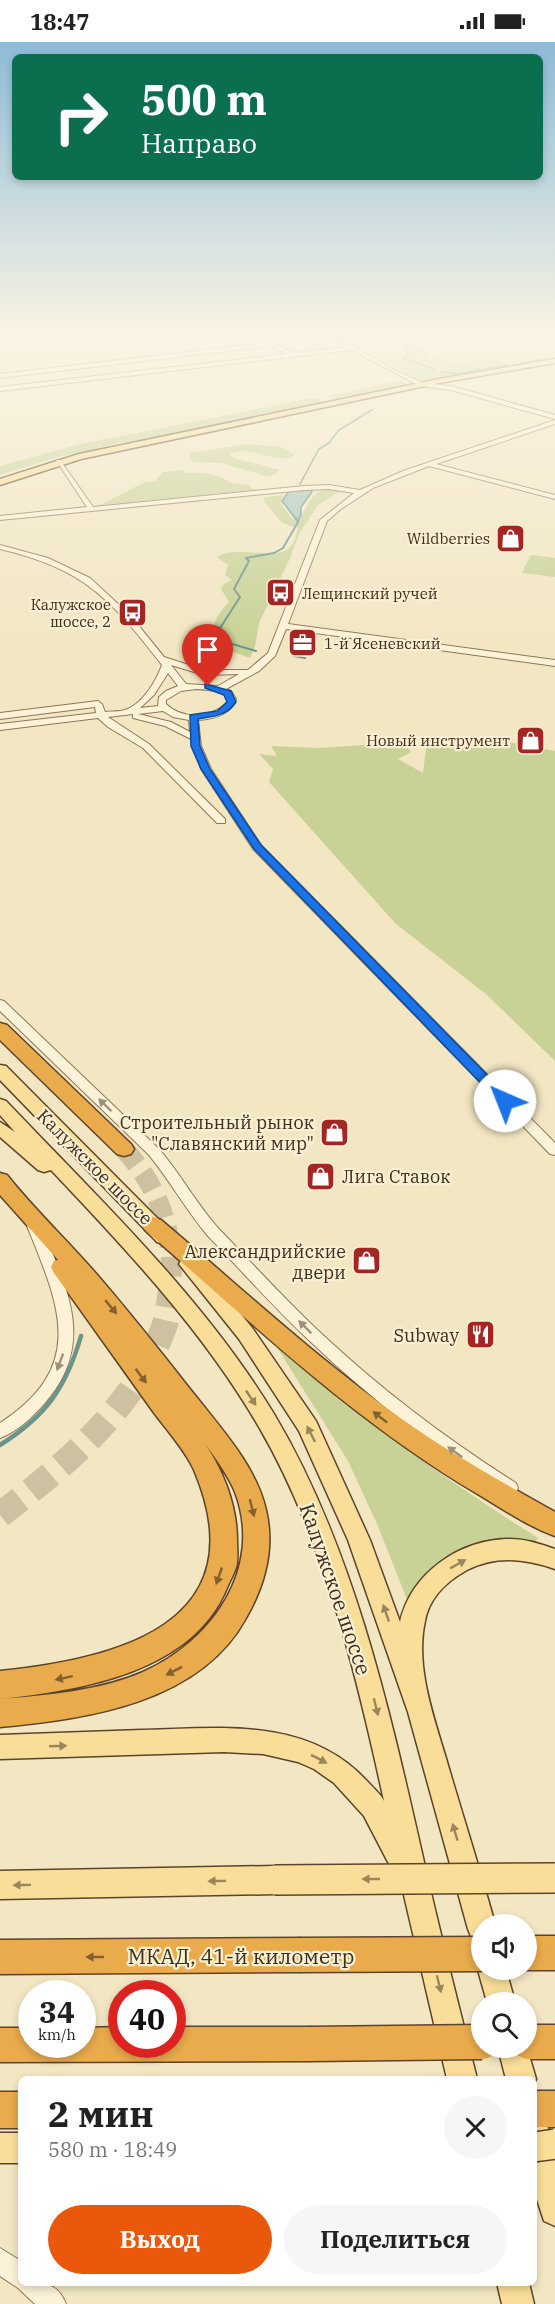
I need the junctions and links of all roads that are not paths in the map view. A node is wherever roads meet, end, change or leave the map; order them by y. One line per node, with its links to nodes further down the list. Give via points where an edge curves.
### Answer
1 (183, 435): 3 (main road)
2 (516, 435): 4 (street)
3 (58, 461): 5 (main road); 8 (street)
4 (429, 464): 6 (street); 7 (street)
5 (0, 480)
6 (358, 492): 8 (street, via 304,488); 11 (street, via 324,520)
7 (555, 497)
8 (92, 510): 9 (street)
9 (0, 518)
10 (0, 547): 12 (street, via 48,561 85,579 119,609)
11 (283, 626): 13 (street); 15 (street, via 275,649)
12 (158, 656): 14 (street); 15 (street, via 184,669 206,674)
13 (555, 663)
14 (166, 665): 16 (street); 19 (street, via 157,686)
15 (256, 669): 17 (street)
16 (184, 687): 17 (street); 18 (street, via 165,696)
17 (219, 689): 22 (street, via 232,699 228,708 213,715)
18 (164, 708): 19 (street); 22 (street)
19 (125, 714): 21 (street); 24 (street, via 168,724)
20 (0, 716): 21 (street, via 98,704)
21 (102, 717): 23 (street); 25 (street, via 146,746)
22 (193, 717): 24 (street)
23 (0, 727)
24 (195, 738): 32 (street, via 206,769 257,847)
25 (221, 821)
26 (0, 1004): 38 (street, one-way to 26, via 396,1408 318,1340 213,1232 154,1152)
27 (0, 1029): 31 (highway)
28 (0, 1070): 34 (main road, Калужское шоссе)
29 (0, 1105): 36 (main road, Калужское шоссе)
30 (0, 1128): 36 (main road)
31 (124, 1149)
32 (555, 1151)
33 (8, 1191): 35 (highway); 42 (highway, one-way to 42, via 134,1333 228,1455 250,1498 256,1550 250,1581 236,1613 213,1642 182,1667 104,1699 57,1709)
34 (153, 1225): 38 (highway, one-way to 34, via 441,1460 389,1424); 41 (main road, Калужское шоссе, one-way to 34, via 359,1540 308,1427 246,1334)
35 (34, 1226): 37 (street, one-way to 37, via 66,1310 66,1342 59,1368 38,1400); 40 (highway, one-way to 40, via 205,1464 223,1511 226,1551 217,1584 202,1608 183,1630 155,1649 93,1672)
36 (123, 1237): 46 (main road, Калужское шоссе, one-way to 46, via 218,1349 272,1431 309,1506 361,1651)
37 (0, 1431)
38 (555, 1523)
39 (555, 1559): 41 (main road, one-way to 39, via 411,1632 415,1610 430,1584 481,1553 507,1548 532,1550)
40 (0, 1685)
41 (419, 1708): 47 (main road, one-way to 41)
42 (0, 1713)
43 (0, 1747): 46 (main road, one-way to 46, via 224,1740 263,1742 299,1750 323,1760 357,1787 373,1808)
44 (555, 1878): 45 (main road, one-way to 45, bridge)
45 (0, 1885)
46 (416, 1887): 57 (main road, one-way to 57)
47 (478, 1914)
48 (537, 1953): 49 (highway)
49 (555, 1953)
50 (471, 1954): 51 (highway, МКАД, 41-й километр, one-way to 51, bridge)
51 (0, 1957)
52 (471, 2042): 55 (highway, bridge)
53 (537, 2042): 54 (highway)
54 (555, 2042)
55 (0, 2045)
56 (516, 2058): 58 (main road)
57 (461, 2076)
58 (520, 2076)
59 (0, 2109): 62 (highway)
60 (537, 2109): 61 (highway)
61 (555, 2109)
62 (18, 2110)
63 (537, 2141): 70 (main road)
64 (555, 2144): 65 (main road, bridge)
65 (537, 2147)
66 (0, 2148): 67 (main road)
67 (18, 2148)
68 (537, 2148): 69 (main road)
69 (555, 2151)
70 (555, 2210)
71 (0, 2260): 72 (street)
72 (18, 2275)
73 (32, 2286): 75 (street)
74 (514, 2286): 76 (main road)
75 (54, 2304)
76 (519, 2304)

